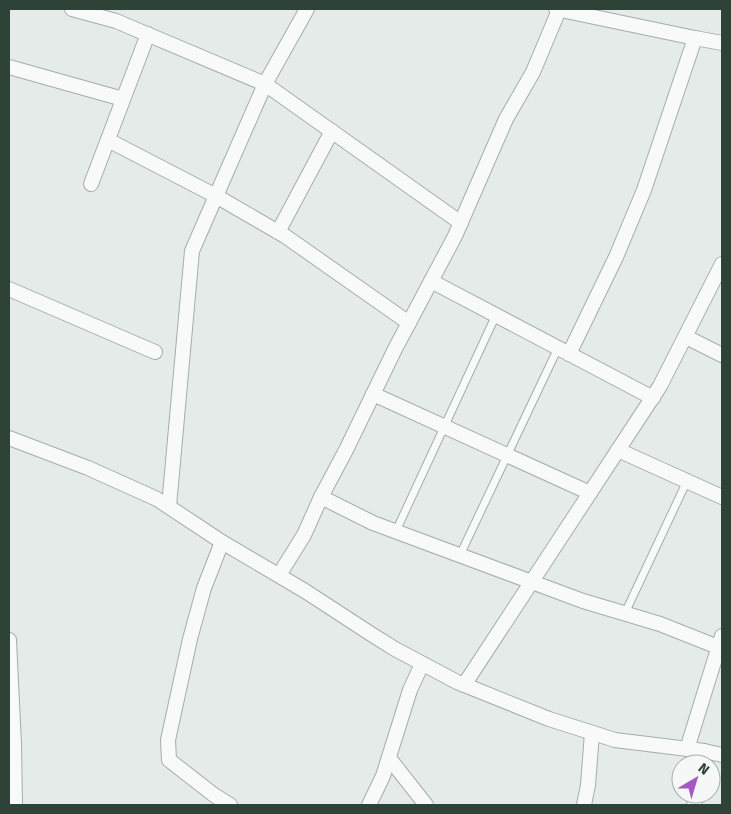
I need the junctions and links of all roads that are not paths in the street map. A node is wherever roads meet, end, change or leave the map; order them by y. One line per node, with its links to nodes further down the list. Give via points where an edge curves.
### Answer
1 (72, 9): 4 (street)
2 (307, 9): 8 (street)
3 (558, 9): 5 (street); 14 (street, via 533,72 506,118)
4 (148, 34): 8 (street); 9 (street)
5 (695, 38): 6 (street); 22 (street, via 644,190 616,257)
6 (722, 42)
7 (9, 67): 9 (street)
8 (265, 84): 10 (street); 13 (street)
9 (123, 99): 11 (street)
10 (332, 132): 14 (street); 15 (street)
11 (108, 140): 12 (street); 13 (street)
12 (91, 184)
13 (216, 196): 15 (street); 35 (street, via 192,251)
14 (461, 223): 17 (street)
15 (278, 232): 20 (street)
16 (722, 264): 21 (street)
17 (431, 281): 19 (street); 20 (street)
18 (9, 289): 23 (street)
19 (496, 316): 22 (street); 27 (lane)
20 (409, 324): 25 (street)
21 (686, 337): 24 (street); 26 (street)
22 (563, 351): 26 (street); 30 (lane)
23 (154, 352)
24 (722, 355)
25 (373, 394): 27 (street); 33 (street)
26 (653, 398): 29 (street)
27 (444, 427): 30 (street); 36 (lane)
28 (9, 438): 35 (street, via 88,468)
29 (618, 450): 31 (street); 32 (street)
30 (507, 455): 32 (street); 38 (lane)
31 (687, 481): 34 (street); 41 (lane)
32 (590, 493): 40 (street)
33 (321, 497): 36 (street); 39 (street, via 304,535)
34 (722, 497)
35 (169, 506): 37 (street)
36 (396, 531): 38 (street)
37 (222, 542): 39 (street); 52 (street, via 204,588 190,639 168,740 169,760)
38 (460, 555): 40 (street)
39 (278, 575): 44 (street)
40 (531, 582): 41 (street); 45 (street)
41 (625, 614): 43 (street)
42 (9, 640): 49 (street)
43 (721, 643): 47 (street)
44 (422, 664): 45 (street); 50 (street, via 410,690)
45 (464, 685): 46 (street, via 549,720)
46 (592, 733): 47 (street, via 615,740); 55 (street)
47 (687, 749): 48 (street)
48 (696, 754)
49 (11, 756): 51 (street)
50 (389, 758): 53 (street); 54 (street)
51 (15, 805)
52 (230, 805)
53 (368, 805)
54 (426, 805)
55 (584, 805)

